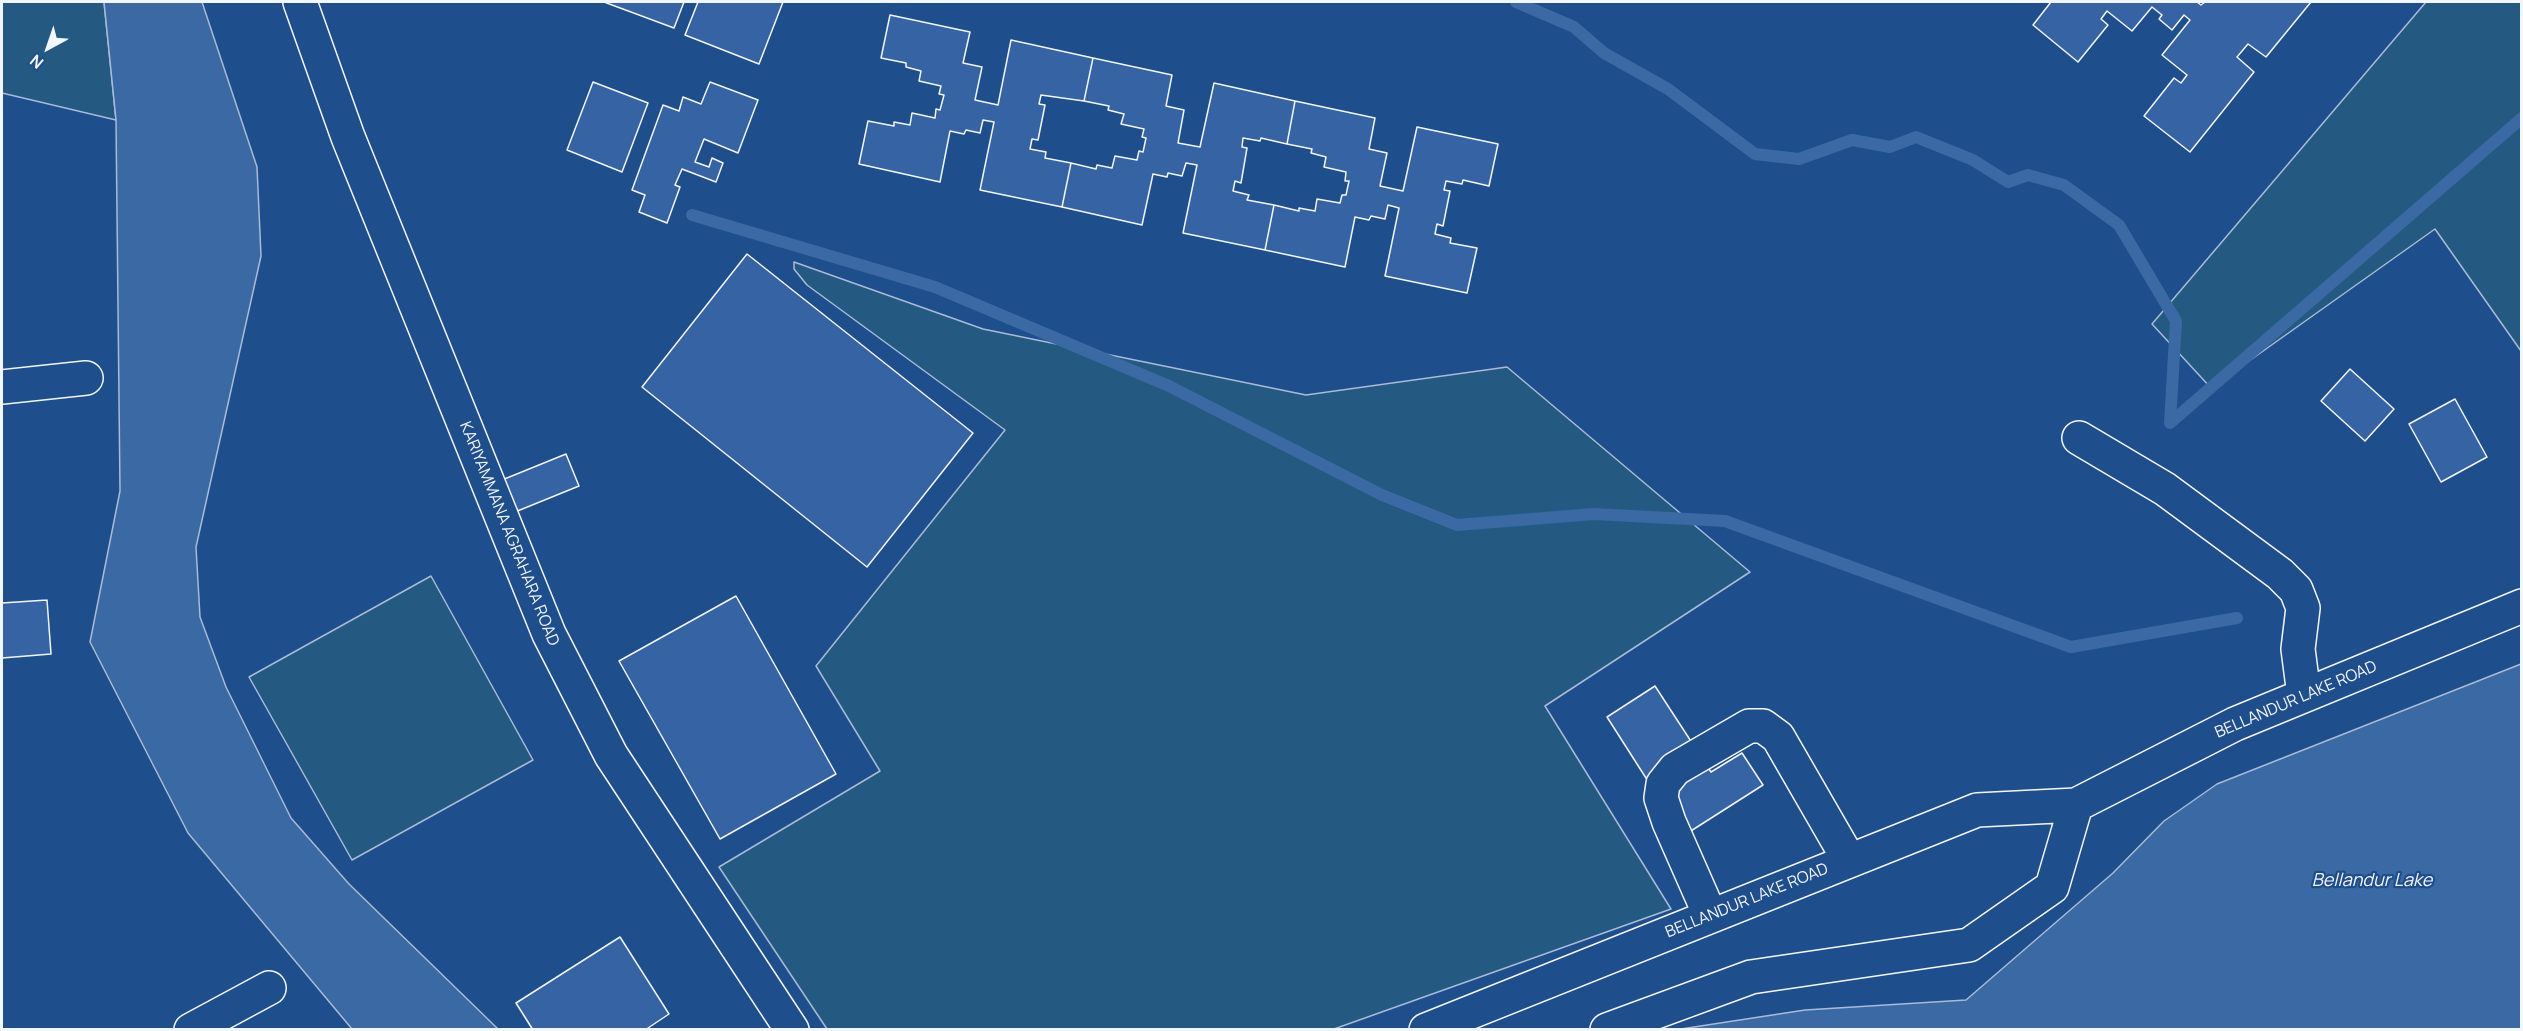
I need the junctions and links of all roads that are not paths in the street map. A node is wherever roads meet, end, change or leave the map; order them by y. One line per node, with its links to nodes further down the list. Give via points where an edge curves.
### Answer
1 (300, 2): 12 (street, KARIYAMMANA AGRAHARA ROAD, via 348,138 549,634 611,755)
2 (86, 378): 3 (street)
3 (2, 387)
4 (2079, 438): 6 (street, via 2165,489 2296,590 2303,608 2298,649)
5 (2522, 606): 6 (street, BELLANDUR LAKE ROAD)
6 (2304, 695): 7 (street, BELLANDUR LAKE ROAD, via 2235,724)
7 (2076, 805): 8 (street, BELLANDUR LAKE ROAD, via 1977,810); 14 (street, via 2052,886 1970,945 1751,977)
8 (1849, 860): 9 (street, BELLANDUR LAKE ROAD); 9 (street, via 1778,737 1763,726 1749,726 1675,769 1663,784 1661,798 1669,822)
9 (1710, 915): 13 (street, BELLANDUR LAKE ROAD)
10 (269, 988): 11 (street)
11 (191, 1029)
12 (792, 1029)
13 (1426, 1029)
14 (1606, 1029)

